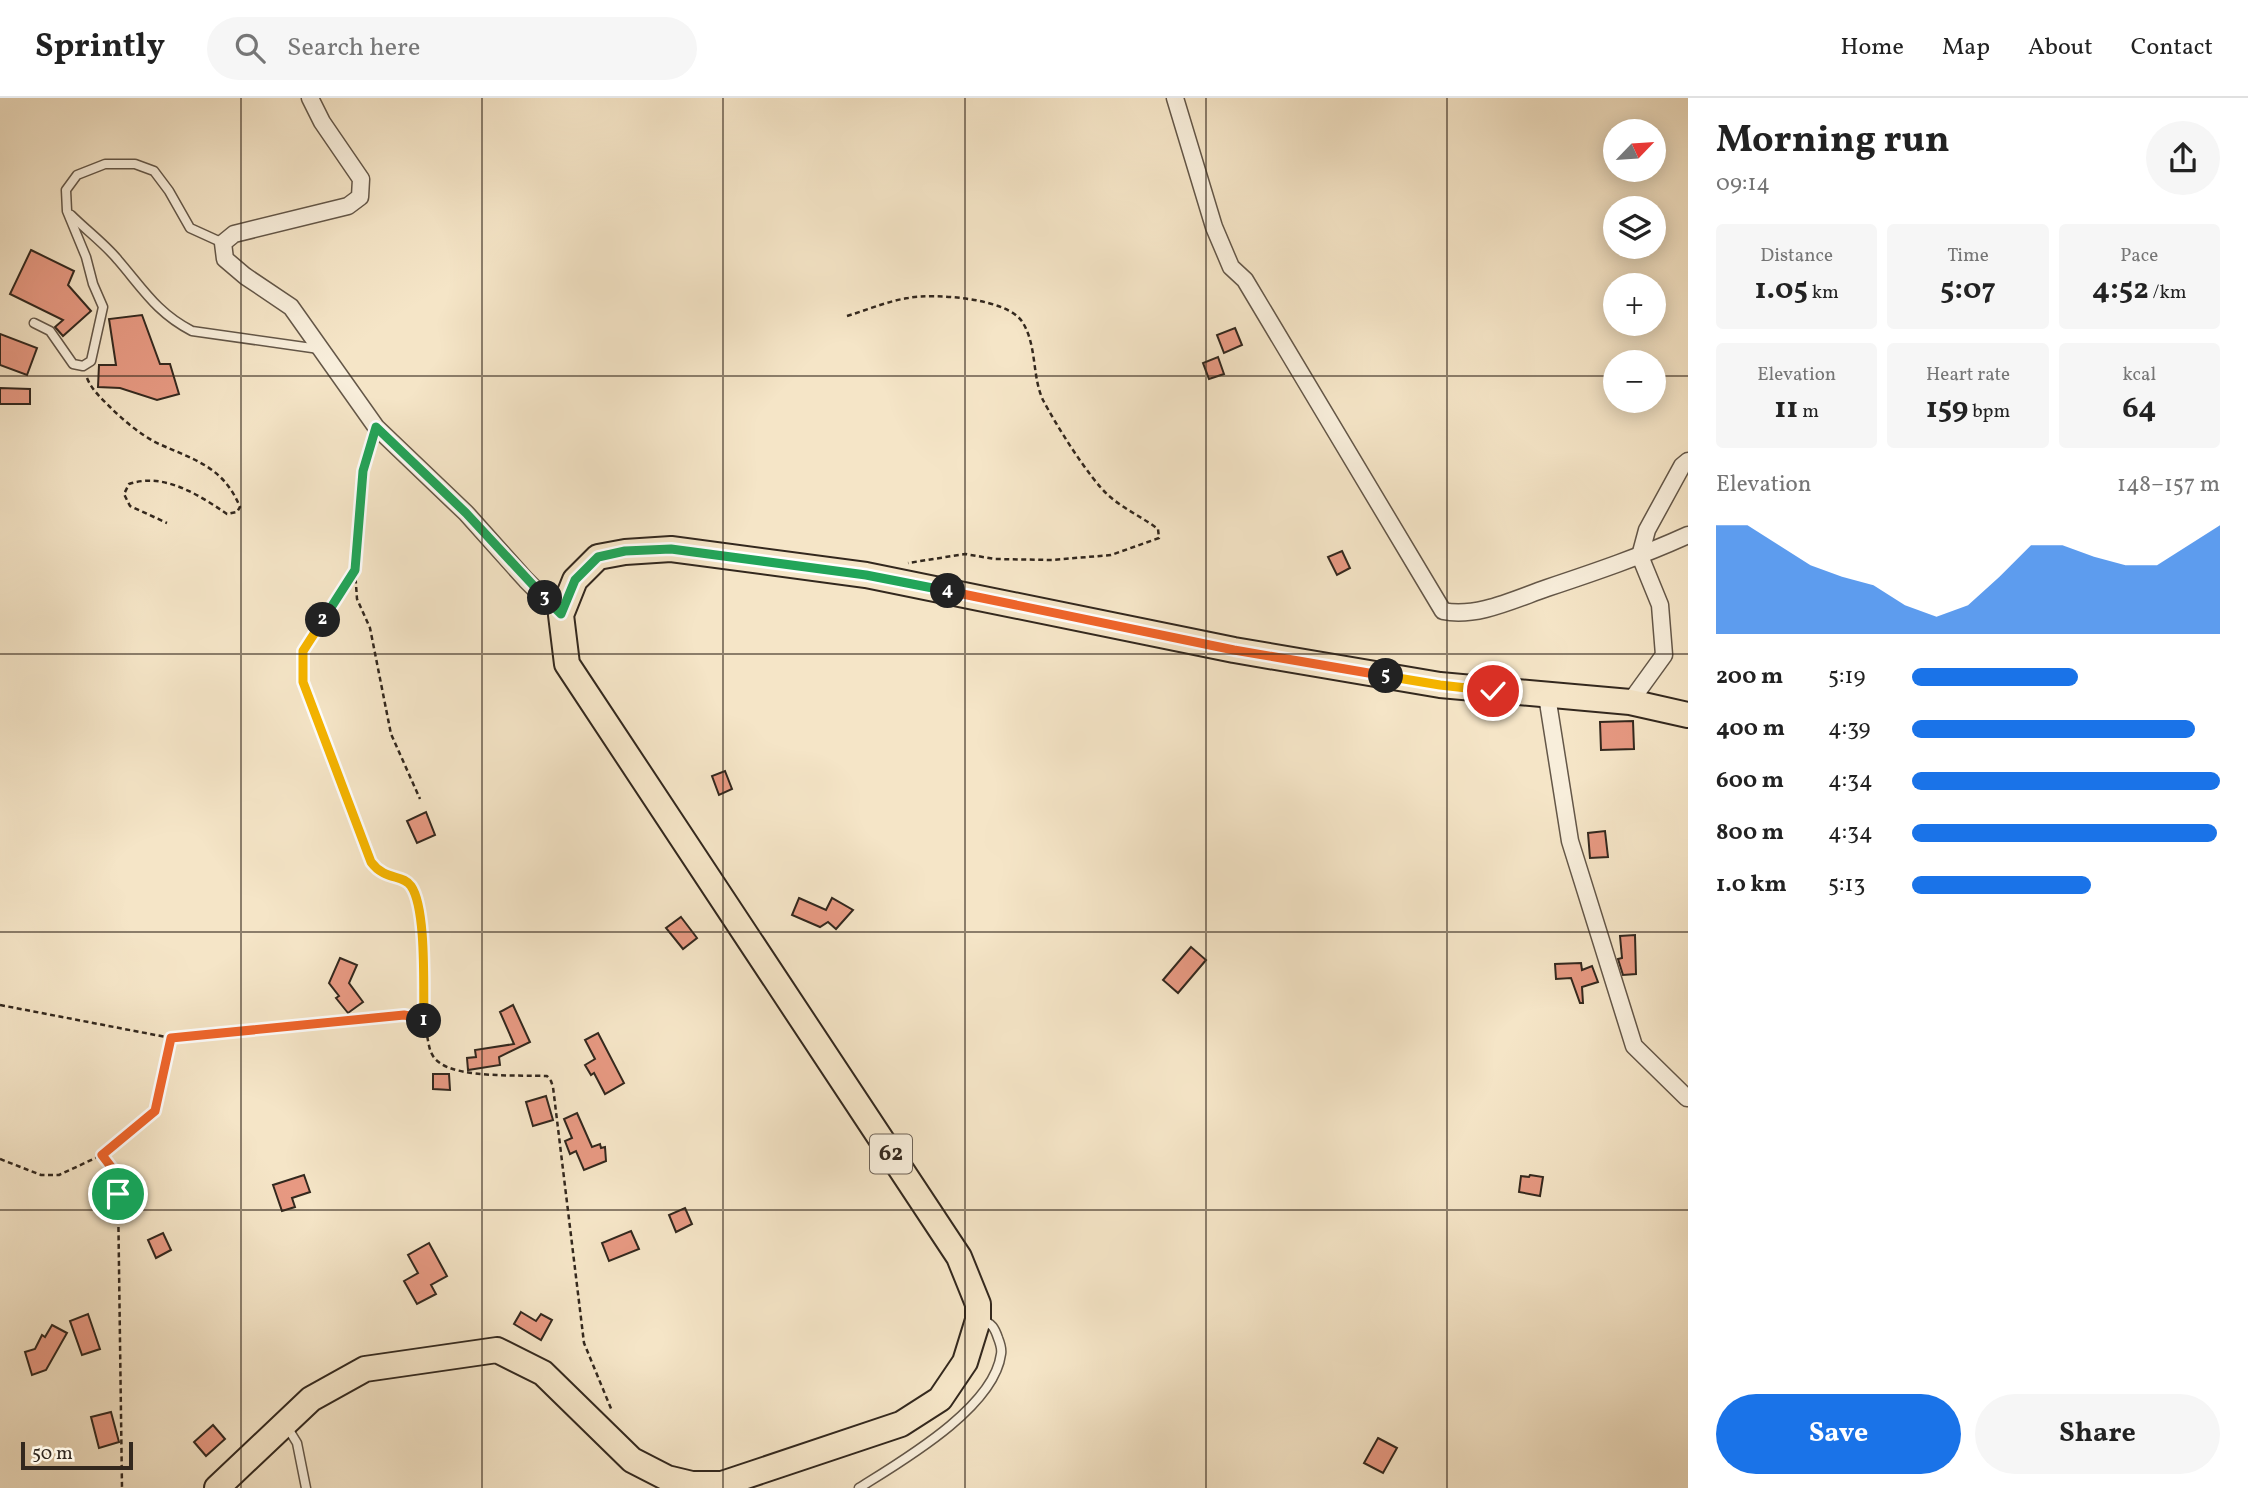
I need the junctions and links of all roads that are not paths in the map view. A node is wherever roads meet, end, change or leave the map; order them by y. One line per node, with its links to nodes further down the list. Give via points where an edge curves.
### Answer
1 (310, 98): 4 (street, via 360,178 360,197 348,206 234,234)
2 (1175, 98): 9 (street, via 1214,227 1231,267 1245,280 1443,611 1457,614 1485,609)
3 (67, 211): 4 (lane, via 66,190 77,175 105,164 135,164 153,171 190,228); 5 (lane, via 103,307 92,361 83,366 73,364 50,331); 6 (lane, via 176,323 192,331)
4 (223, 243): 6 (street, via 225,259 290,307)
5 (34, 323)
6 (319, 349): 10 (street, via 376,427)
7 (1688, 461): 9 (street, via 1647,530)
8 (1688, 535): 9 (street)
9 (1640, 556): 12 (street, via 1660,605 1664,656)
10 (561, 614): 11 (main road, 62, via 575,580 598,557 671,549 880,577 1234,650 1440,685); 15 (main road, 62, via 567,664 959,1257 978,1304)
11 (1547, 696): 12 (main road, 62); 14 (street, via 1570,841 1634,1046)
12 (1630, 702): 13 (main road, 62)
13 (1688, 715)
14 (1687, 1098)
15 (978, 1320): 16 (main road, 62, via 965,1362 940,1399 911,1418 722,1485 667,1478 632,1460 542,1373 498,1350 365,1369 311,1399); 19 (lane, via 995,1329 1002,1352 994,1378 960,1419)
16 (286, 1424): 17 (main road, 62); 18 (lane, via 297,1443)
17 (228, 1484)
18 (306, 1488)
19 (859, 1488)

